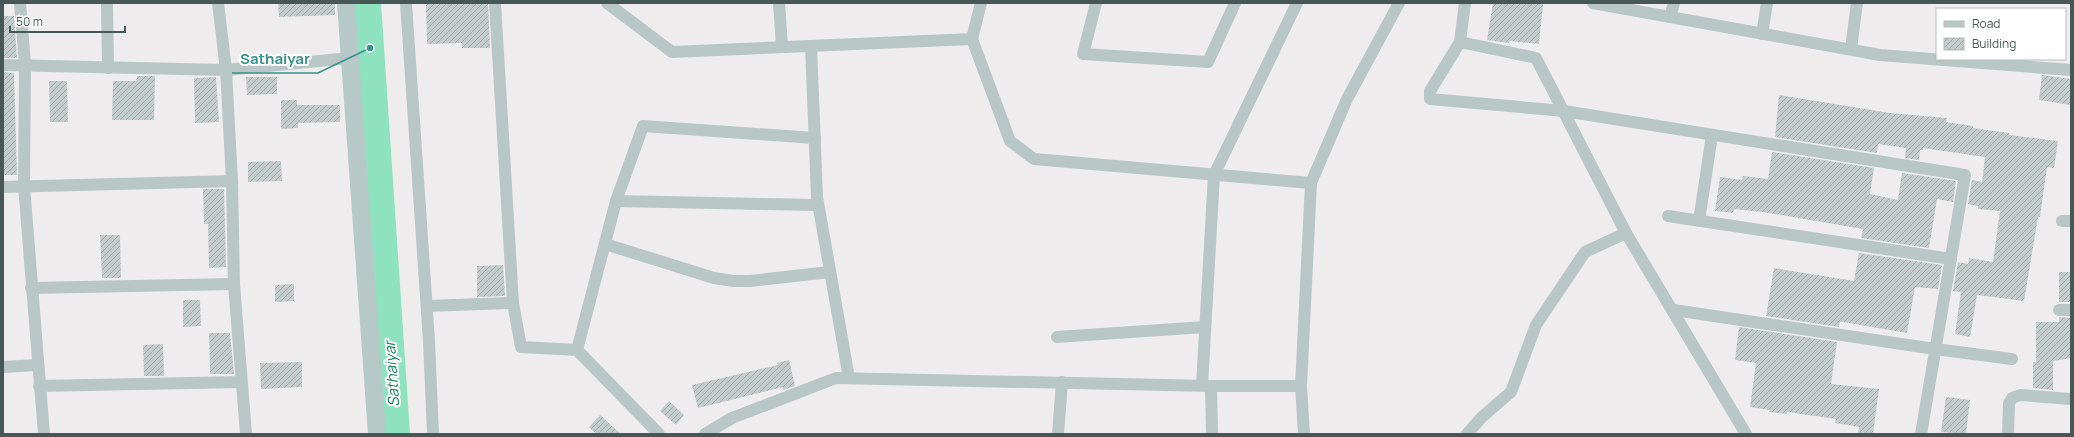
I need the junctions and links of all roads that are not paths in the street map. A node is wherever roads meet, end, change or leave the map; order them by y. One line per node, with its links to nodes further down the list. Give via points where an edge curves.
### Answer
1 (20, 3): 29 (street)
2 (107, 3): 31 (street)
3 (218, 3): 32 (street)
4 (346, 3): 26 (street)
5 (406, 3): 53 (street)
6 (495, 3): 52 (street)
7 (607, 3): 24 (street, via 672,52)
8 (779, 3): 24 (street)
9 (981, 3): 21 (street)
10 (1096, 3): 11 (street, via 1083,54 1208,62)
11 (1235, 3)
12 (1297, 3): 37 (street)
13 (1399, 3): 39 (street, via 1347,99)
14 (1465, 3): 22 (street)
15 (1593, 3): 19 (street)
16 (1674, 3): 19 (street)
17 (1767, 3): 20 (street)
18 (1857, 3): 25 (street)
19 (1670, 17): 20 (street)
20 (1762, 34): 25 (street)
21 (972, 39): 23 (street); 37 (street, via 1010,140 1034,159)
22 (1460, 42): 34 (street, via 1536,58); 34 (street, via 1430,91 1430,99)
23 (811, 46): 24 (street); 36 (street)
24 (782, 47)
25 (1850, 50): 27 (street)
26 (350, 58): 32 (street); 71 (street)
27 (1936, 59)
28 (1944, 60): 33 (street)
29 (25, 64): 30 (street); 31 (street); 41 (street)
30 (3, 65)
31 (108, 68): 32 (street)
32 (226, 70): 38 (street)
33 (2071, 70)
34 (1564, 111): 35 (street); 46 (street)
35 (1712, 135): 45 (street); 48 (street, via 1965,175)
36 (815, 138): 42 (street, via 643,126); 43 (street)
37 (1214, 175): 39 (street); 55 (street)
38 (232, 181): 41 (street); 50 (street)
39 (1311, 183): 67 (street)
40 (3, 186): 41 (street)
41 (24, 186): 51 (street)
42 (616, 201): 43 (street); 47 (street)
43 (818, 205): 49 (street)
44 (1668, 216): 45 (street)
45 (1699, 221): 48 (street)
46 (1626, 233): 54 (street); 78 (street, via 1585,252 1536,325 1511,392)
47 (605, 244): 49 (street, via 714,278 733,281); 58 (street)
48 (1951, 259): 57 (street)
49 (830, 272): 62 (street)
50 (234, 284): 51 (street); 63 (street)
51 (31, 288): 60 (street)
52 (513, 303): 53 (street); 58 (street, via 521,347)
53 (427, 306): 72 (street)
54 (1674, 310): 57 (street); 79 (street)
55 (1205, 327): 56 (street); 65 (street)
56 (1057, 337)
57 (1935, 349): 59 (street); 80 (street)
58 (577, 350): 73 (street)
59 (2012, 359)
60 (37, 365): 61 (street); 66 (street)
61 (3, 368)
62 (849, 378): 64 (street); 74 (street, via 836,378 732,418)
63 (242, 382): 66 (street); 70 (street)
64 (1062, 382): 65 (street); 75 (street)
65 (1206, 385): 67 (street); 76 (street)
66 (39, 386): 69 (street)
67 (1301, 386): 77 (street)
68 (2071, 399): 81 (street, via 2020,396 2012,398 2009,403)
69 (44, 434)
70 (246, 434)
71 (376, 434)
72 (433, 434)
73 (659, 434)
74 (705, 434)
75 (1058, 434)
76 (1212, 434)
77 (1304, 434)
78 (1467, 434)
79 (1746, 434)
80 (1921, 434)
81 (2008, 434)

